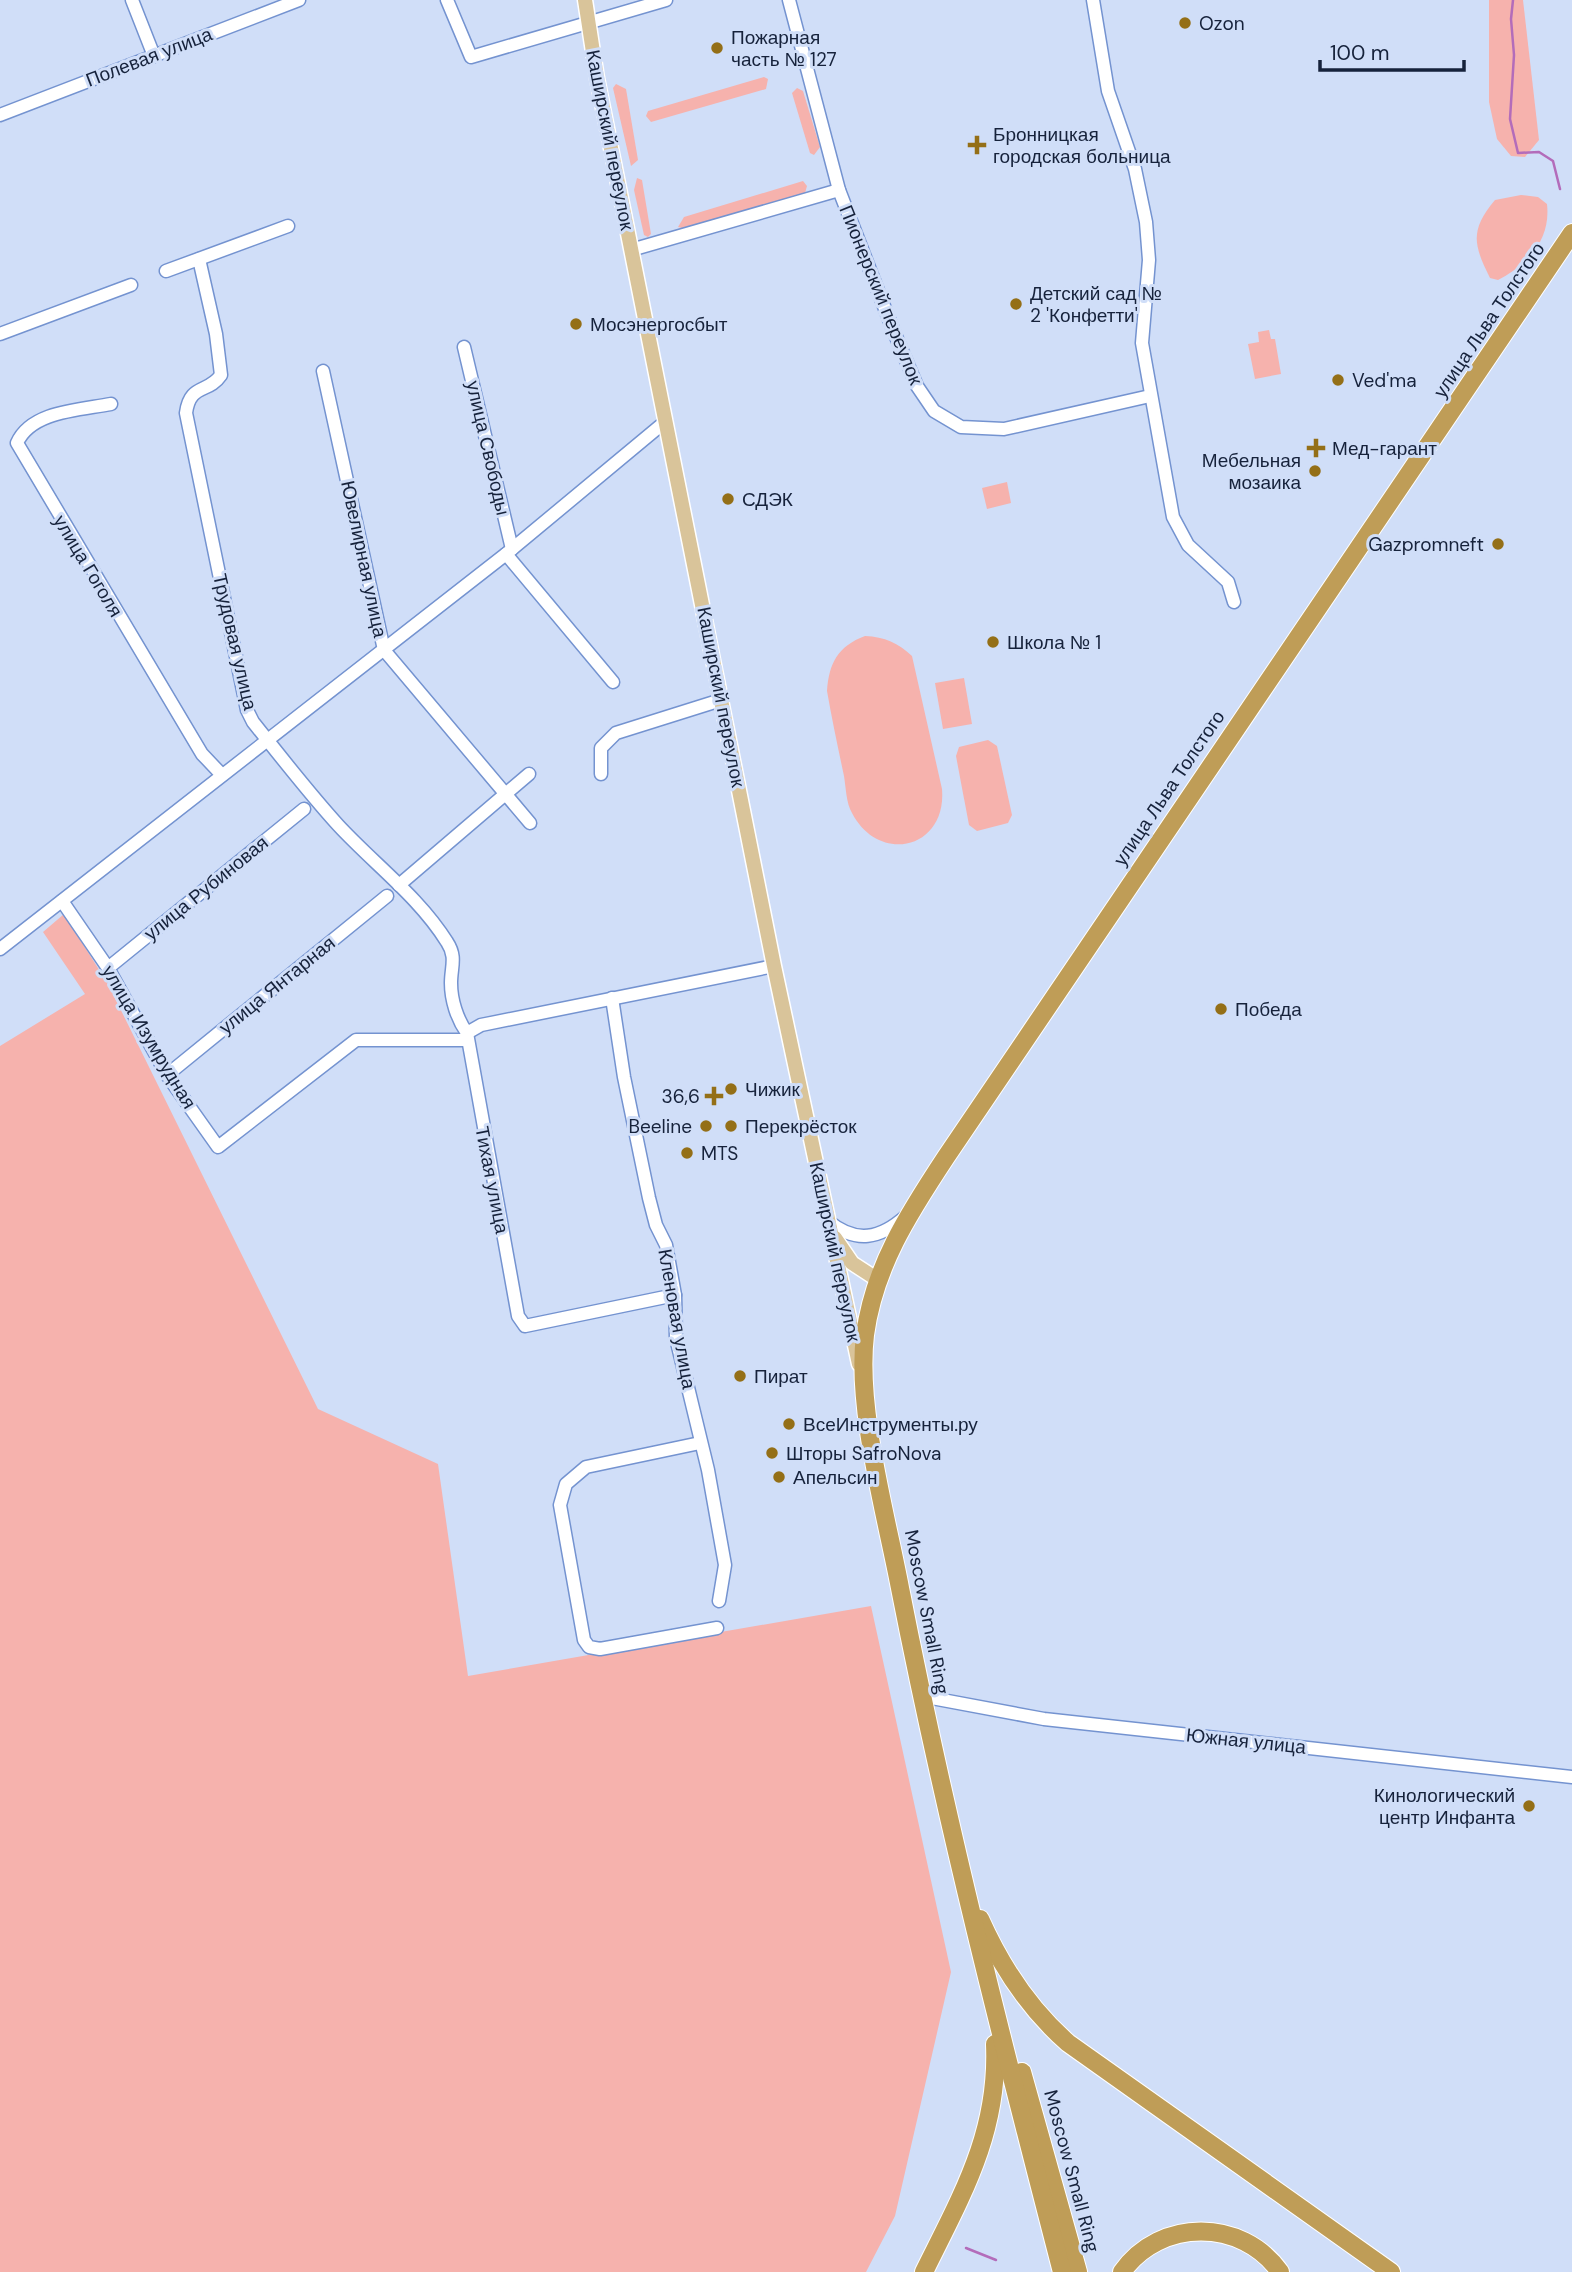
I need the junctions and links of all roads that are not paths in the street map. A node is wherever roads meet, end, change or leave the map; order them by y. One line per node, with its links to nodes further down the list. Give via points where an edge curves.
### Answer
1 (132, 0): 9 (street)
2 (299, 0): 9 (street, Полевая улица)
3 (447, 0): 8 (street, via 471,57)
4 (584, 0): 8 (main road, Каширский переулок)
5 (666, 0): 8 (street)
6 (789, 0): 11 (street, Пионерский переулок)
7 (1093, 0): 21 (street, via 1108,91 1135,169 1146,222 1149,260 1142,343)
8 (589, 22): 14 (main road, Каширский переулок)
9 (154, 55): 10 (street, Полевая улица)
10 (0, 115)
11 (839, 190): 14 (street); 21 (street, Пионерский переулок, via 917,386 942,418 971,429 1004,429)
12 (288, 226): 15 (street)
13 (1572, 233): 46 (highway, улица Льва Толстого, via 1054,992)
14 (631, 250): 23 (main road, Каширский переулок)
15 (200, 259): 16 (street); 29 (street, Трудовая улица, via 221,375 192,394 186,413 247,710)
16 (166, 271)
17 (131, 285): 18 (street)
18 (0, 334)
19 (464, 347): 24 (street, улица Свободы)
20 (323, 371): 26 (street, Ювелирная улица)
21 (1150, 396): 25 (street, via 1173,517 1188,545 1228,582)
22 (111, 404): 32 (street, улица Гоголя, via 28,425 17,443 202,754)
23 (666, 421): 24 (street); 28 (main road, Каширский переулок)
24 (509, 552): 26 (street); 27 (street, улица Свободы)
25 (1234, 602)
26 (384, 650): 29 (street); 33 (street, Ювелирная улица)
27 (613, 681)
28 (721, 699): 31 (street, via 615,733 601,748); 41 (main road, Каширский переулок)
29 (268, 740): 32 (street); 36 (street, Трудовая улица, via 339,825)
30 (529, 774): 33 (street)
31 (601, 774)
32 (222, 775): 38 (street)
33 (505, 794): 35 (street, Ювелирная улица); 36 (street)
34 (304, 809): 42 (street, улица Рубиновая)
35 (530, 823)
36 (399, 885): 39 (street, Трудовая улица)
37 (387, 896): 45 (street, улица Янтарная)
38 (62, 901): 40 (street); 42 (street, улица Изумрудная)
39 (447, 941): 44 (street, Тихая улица, via 453,952 452,996)
40 (0, 949)
41 (774, 966): 43 (street); 47 (main road, Каширский переулок)
42 (108, 968): 45 (street, улица Изумрудная)
43 (612, 998): 44 (street, via 481,1026); 49 (street, Кленовая улица, via 649,1198 666,1245)
44 (466, 1036): 45 (street, улица Изумрудная, via 356,1040 218,1147); 49 (street, Тихая улица, via 518,1316 525,1326)
45 (167, 1075)
46 (909, 1213): 47 (street, via 870,1238 845,1234); 48 (highway, улица Льва Толстого)
47 (828, 1221): 48 (main road, via 852,1263); 50 (main road, Каширский переулок)
48 (878, 1279): 50 (highway, улица Льва Толстого, via 865,1336)
49 (676, 1295): 51 (street, Кленовая улица, via 676,1338)
50 (865, 1391): 54 (highway, Moscow Small Ring)
51 (701, 1443): 52 (street, Кленовая улица, via 725,1565); 53 (street, via 586,1467 566,1484 560,1505 589,1647 600,1649)
52 (719, 1601)
53 (717, 1628)
54 (921, 1696): 55 (street, Южная улица, via 1044,1719); 56 (highway, Moscow Small Ring)
55 (1572, 1777)
56 (956, 1839): 57 (highway, Moscow Small Ring); 58 (highway, Moscow Small Ring)
57 (976, 1910): 61 (highway, Moscow Small Ring); 64 (highway, via 1020,1990 1068,2043)
58 (992, 2002): 59 (highway, via 996,2067 991,2115 967,2183); 60 (highway, Moscow Small Ring)
59 (923, 2272)
60 (1062, 2272)
61 (1078, 2272)
62 (1122, 2272): 63 (highway, via 1145,2248 1186,2231 1209,2231 1245,2242 1261,2251)
63 (1280, 2272)
64 (1391, 2272)

